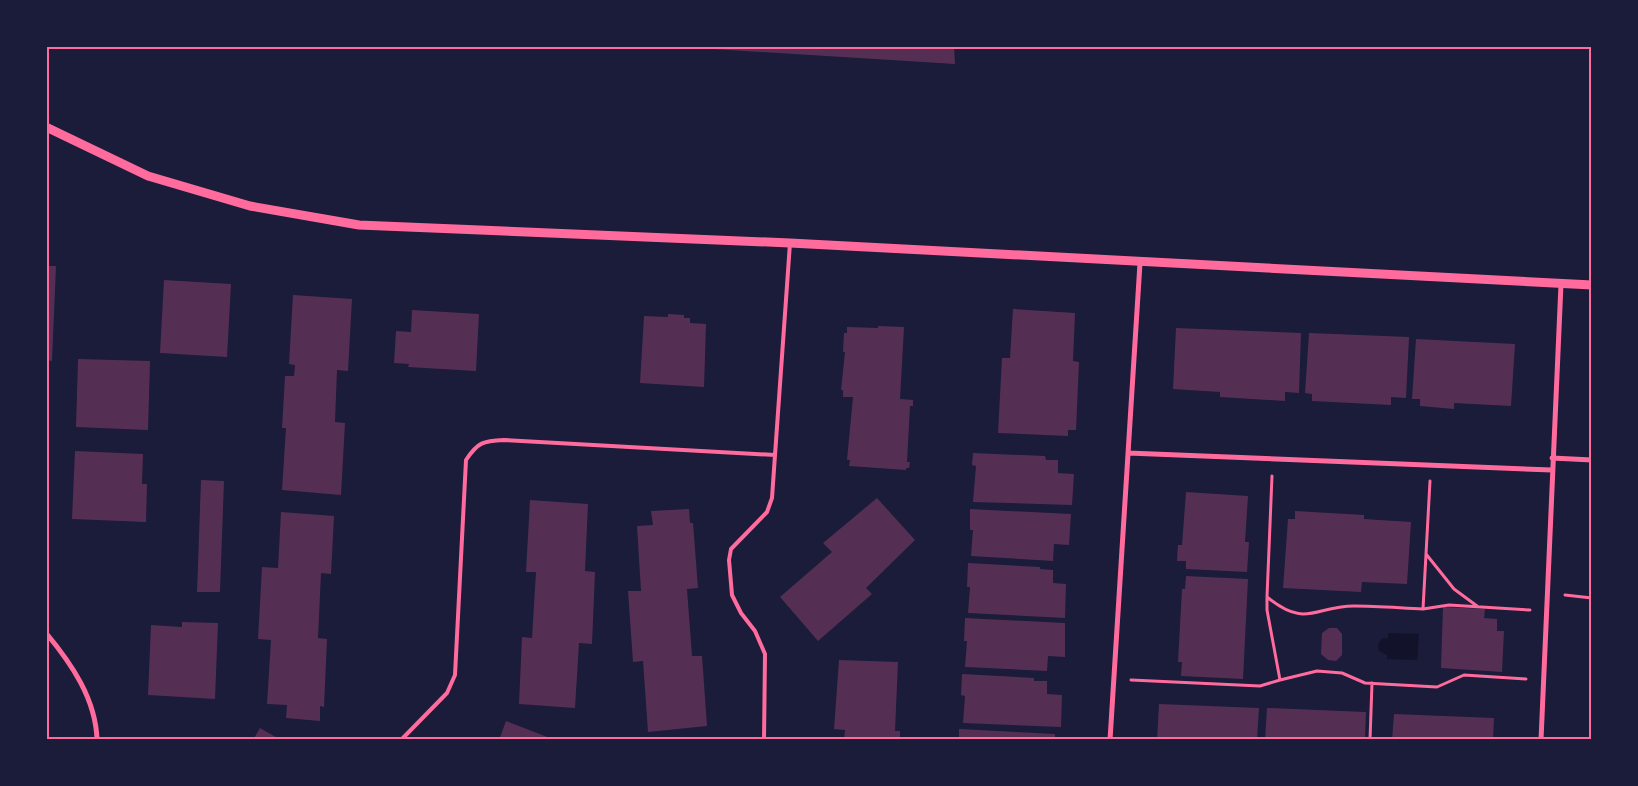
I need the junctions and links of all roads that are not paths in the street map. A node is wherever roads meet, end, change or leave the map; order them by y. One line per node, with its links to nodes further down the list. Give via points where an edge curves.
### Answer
1 (46, 127): 2 (street, via 148,176 250,206 360,224)
2 (790, 243): 3 (street); 7 (lane)
3 (1140, 263): 4 (street); 6 (street)
4 (1561, 284): 5 (street); 8 (street)
5 (1592, 285)
6 (1128, 453): 10 (street); 15 (street)
7 (775, 456): 13 (lane, via 504,440 486,441 476,446 466,460 455,675 447,693); 14 (lane, via 772,498 767,512 731,549 729,560 732,595 756,631 764,654)
8 (1552, 458): 9 (street); 10 (street)
9 (1592, 460)
10 (1552, 470): 16 (street)
11 (46, 633): 12 (street, via 68,660 84,689 97,728)
12 (97, 740)
13 (401, 740)
14 (764, 740)
15 (1110, 740)
16 (1541, 740)

